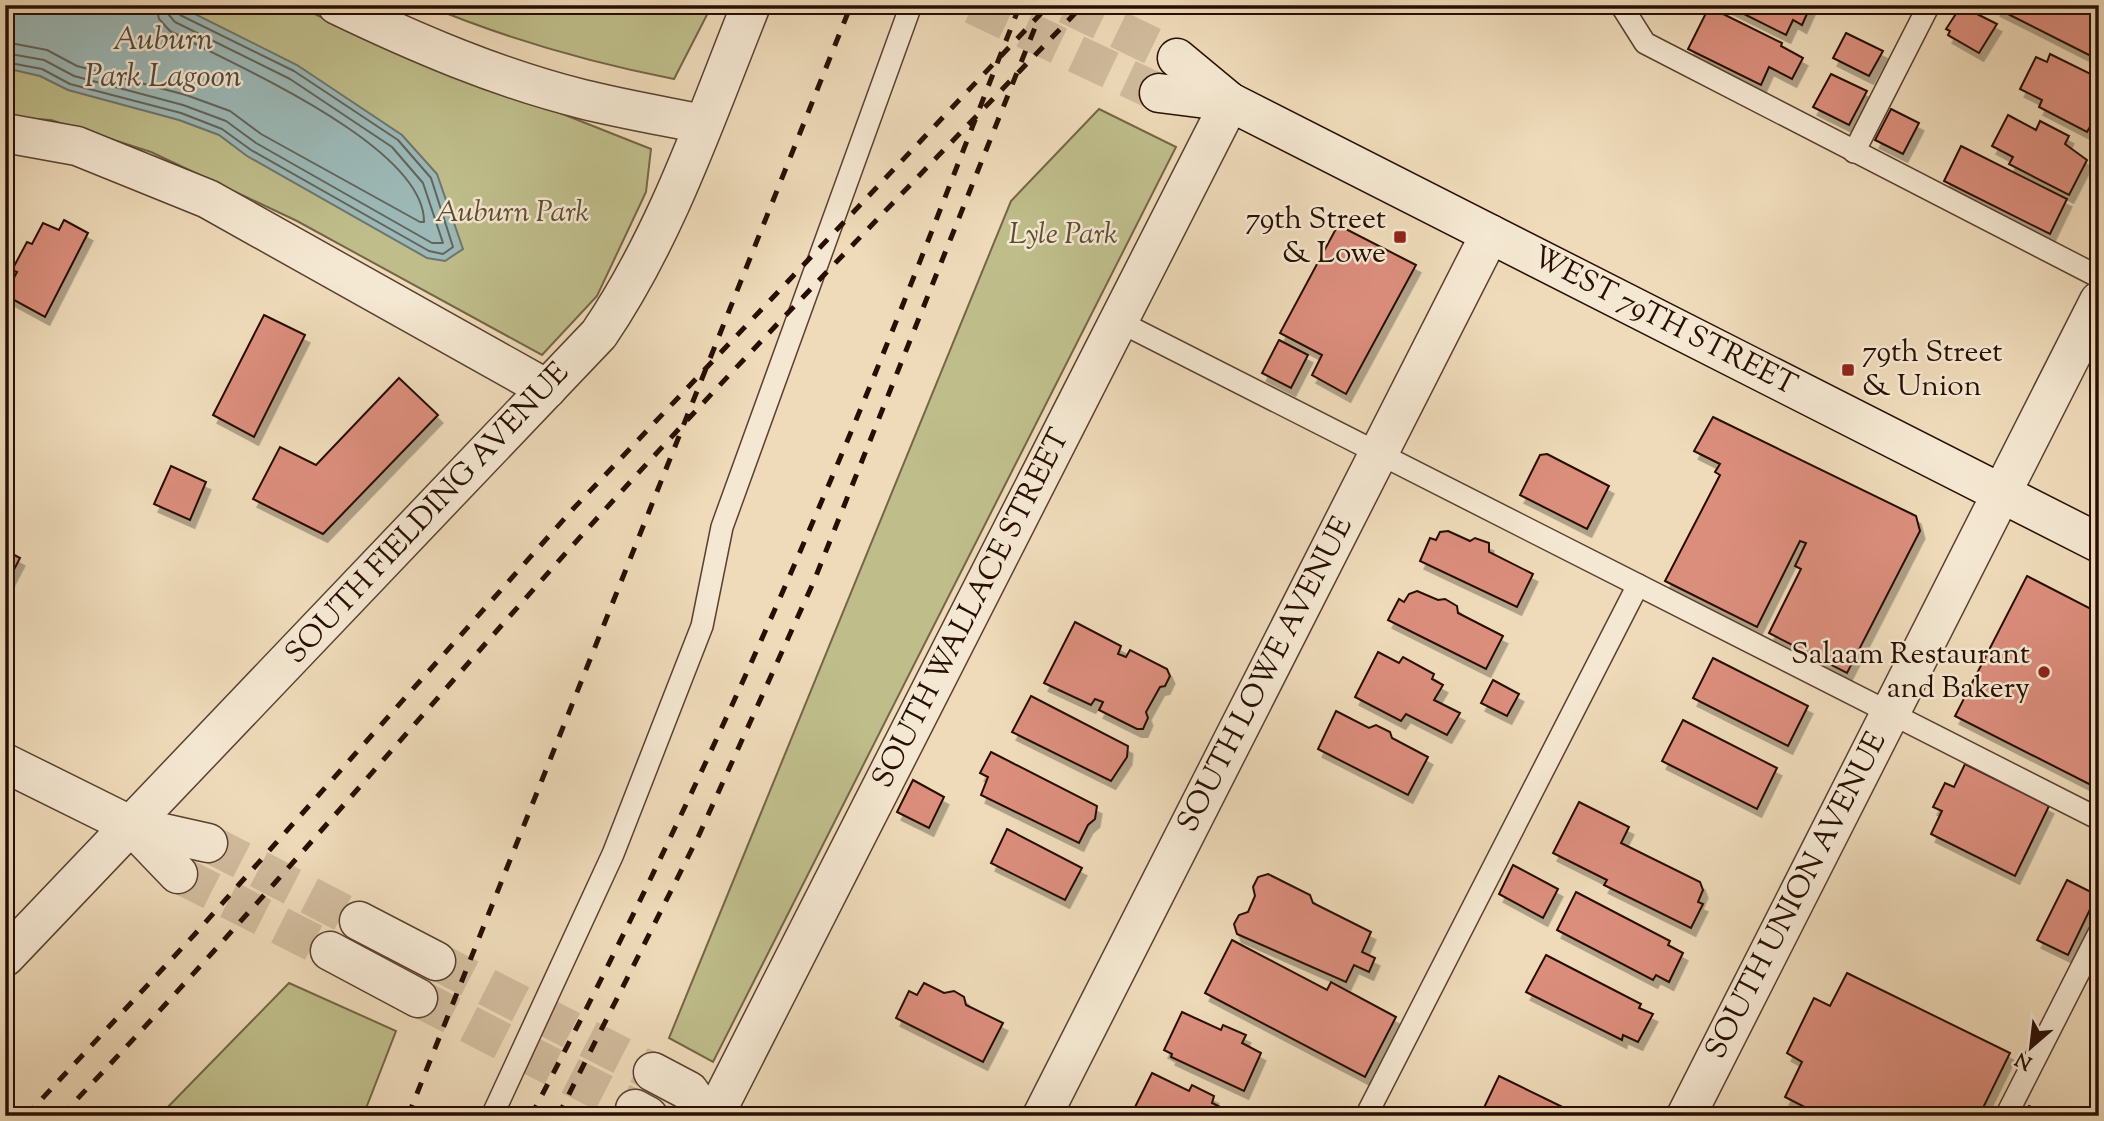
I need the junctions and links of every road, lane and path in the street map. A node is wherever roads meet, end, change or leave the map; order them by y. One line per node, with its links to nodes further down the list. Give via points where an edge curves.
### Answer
1 (337, 5): 9 (street, via 500,74 582,99)
2 (751, 5): 9 (street, SOUTH FIELDING AVENUE)
3 (911, 5): 34 (lane, via 722,527 702,626 613,854)
4 (1621, 5): 11 (lane, via 1645,43)
5 (1929, 5): 11 (lane)
6 (1177, 58): 8 (street, WEST 79TH STREET)
7 (1159, 93): 8 (street, WEST 79TH STREET)
8 (1230, 102): 12 (street, WEST 79TH STREET); 15 (street, SOUTH WALLACE STREET)
9 (703, 124): 16 (street, SOUTH FIELDING AVENUE, via 654,241 626,294 599,334)
10 (5, 134): 16 (street, via 77,146 208,199)
11 (1854, 152): 13 (lane)
12 (1490, 234): 17 (street, SOUTH LOWE AVENUE); 18 (street, WEST 79TH STREET)
13 (2099, 277)
14 (2099, 301): 18 (street, SOUTH UNION AVENUE)
15 (1118, 321): 17 (lane); 36 (street, SOUTH WALLACE STREET)
16 (547, 389): 24 (street, SOUTH FIELDING AVENUE)
17 (1378, 453): 20 (lane); 37 (street, SOUTH LOWE AVENUE)
18 (2002, 493): 19 (street, WEST 79TH STREET); 21 (street, SOUTH UNION AVENUE)
19 (2099, 543)
20 (1638, 584): 21 (lane); 38 (lane)
21 (1890, 713): 23 (lane); 39 (street, SOUTH UNION AVENUE)
22 (5, 763): 24 (street)
23 (2099, 819)
24 (132, 826): 25 (street); 26 (street); 30 (street, SOUTH FIELDING AVENUE)
25 (208, 843)
26 (178, 874)
27 (359, 921): 31 (street)
28 (2099, 933): 40 (lane)
29 (330, 951): 32 (street)
30 (5, 957)
31 (436, 961)
32 (418, 998)
33 (653, 1072): 35 (street, via 688,1091)
34 (492, 1116)
35 (706, 1116)
36 (714, 1116)
37 (1042, 1116)
38 (1366, 1116)
39 (1686, 1116)
40 (2006, 1116)

